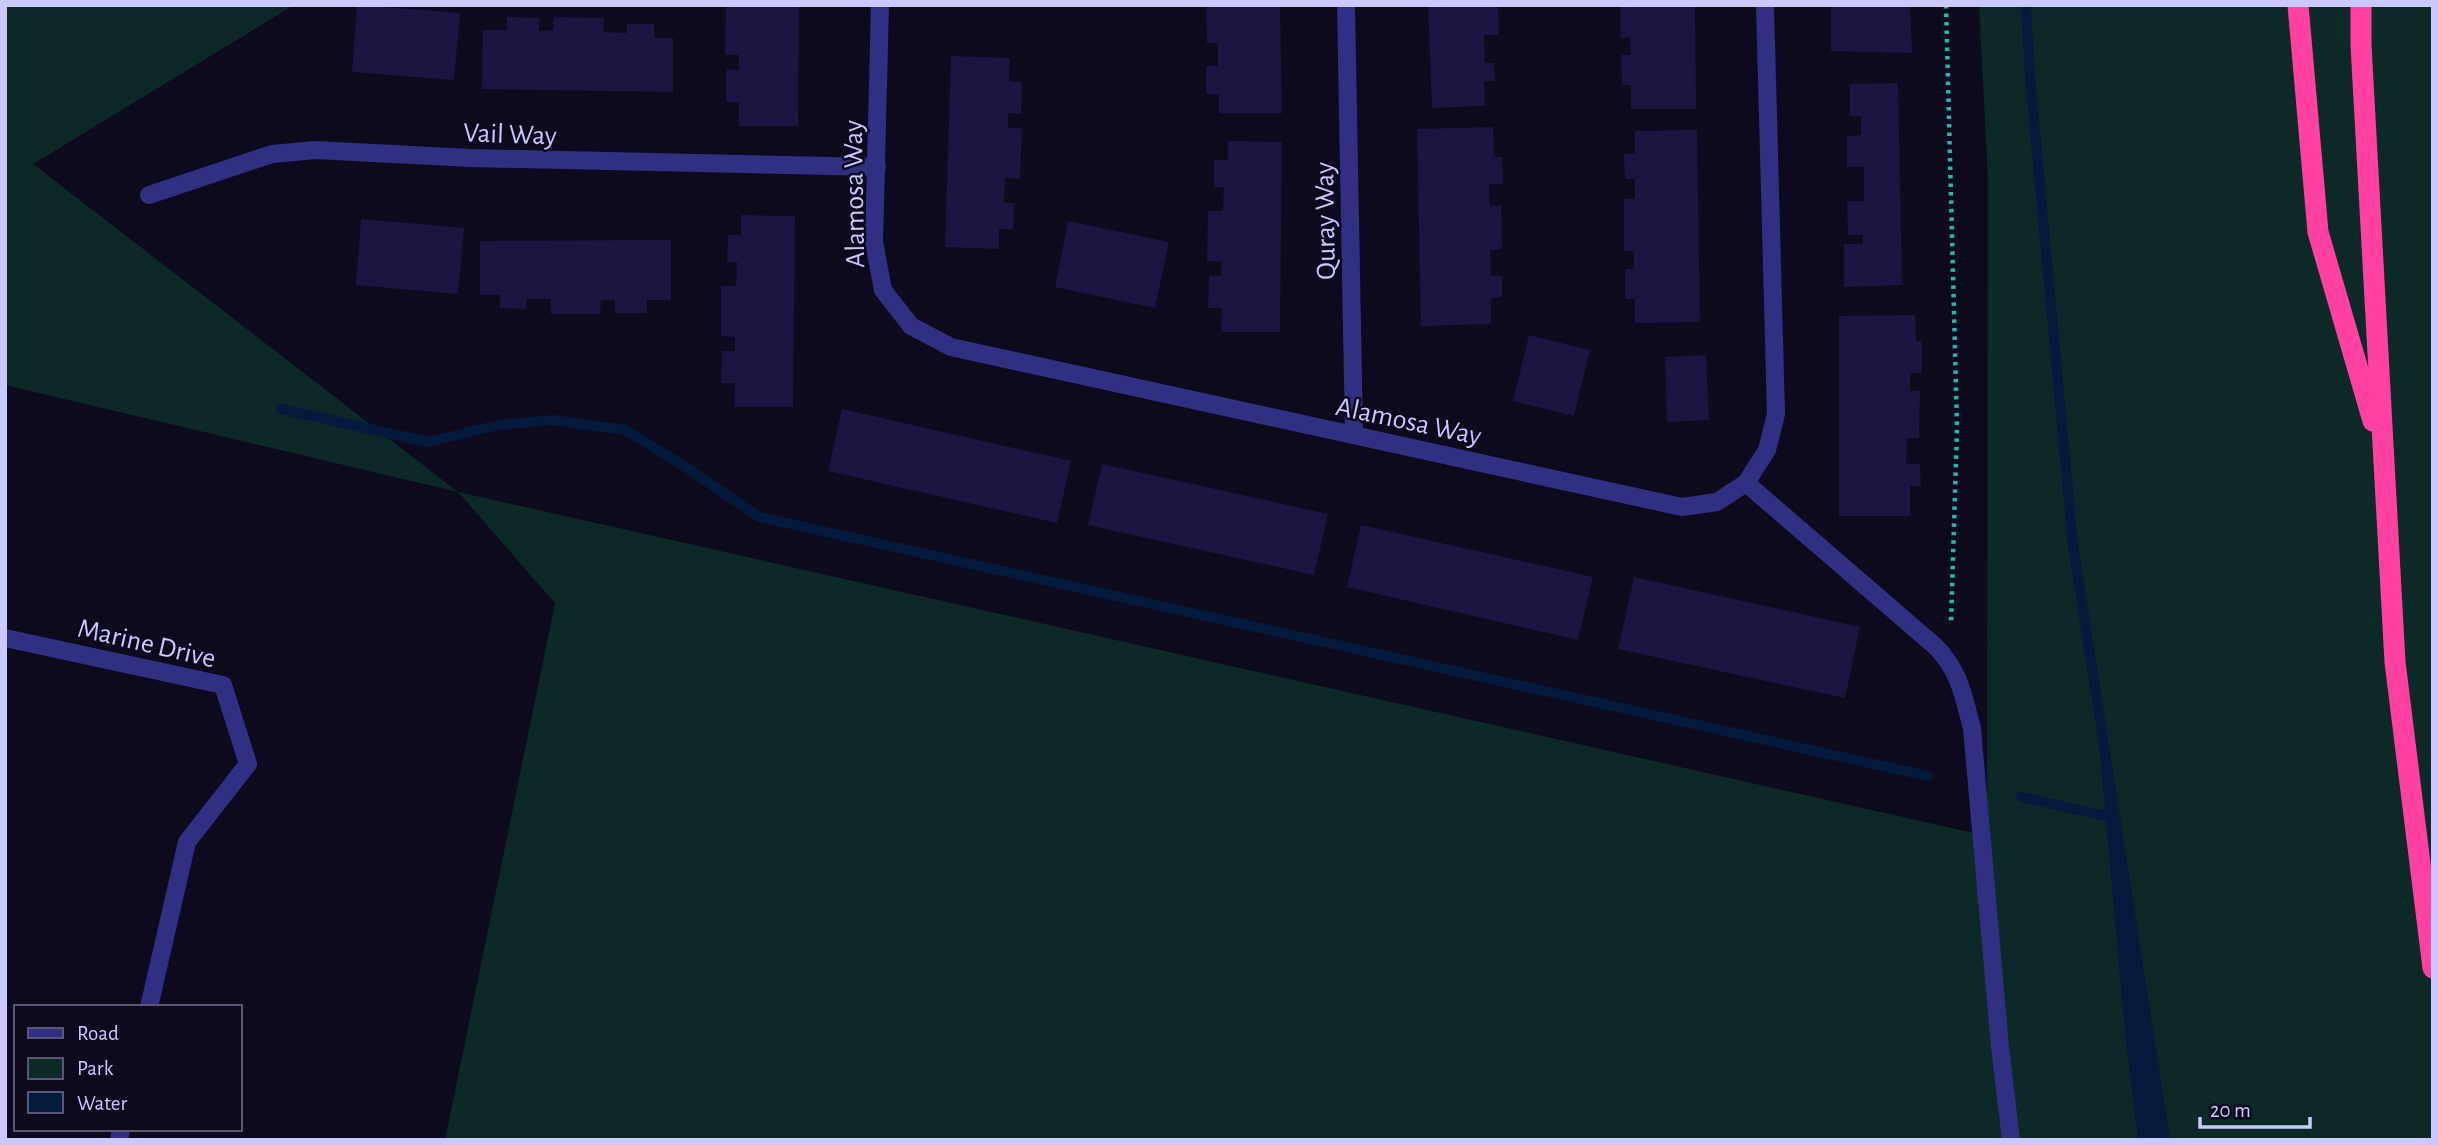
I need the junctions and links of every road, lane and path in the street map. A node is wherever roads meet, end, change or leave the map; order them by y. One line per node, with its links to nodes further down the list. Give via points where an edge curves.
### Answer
1 (880, 5): 7 (street, Alamosa Way)
2 (1346, 5): 9 (street, Quray Way)
3 (1765, 5): 11 (street, Alamosa Way, via 1776,414 1767,450)
4 (1946, 5): 13 (path, via 1957,427)
5 (2298, 5): 10 (highway, via 2318,232)
6 (2361, 5): 10 (highway)
7 (877, 167): 8 (street, Vail Way, via 470,158 316,149 272,154); 9 (street, Alamosa Way, via 874,242 883,290 911,326 951,347)
8 (149, 195)
9 (1354, 435): 11 (street, Alamosa Way, via 1682,507 1717,502)
10 (2383, 458): 14 (highway, via 2395,662)
11 (1746, 483): 13 (street)
12 (5, 638): 15 (street, Marine Drive, via 223,685 248,764 187,842)
13 (1950, 661): 16 (street, via 1972,728)
14 (2433, 968)
15 (149, 1005)
16 (2011, 1140)

